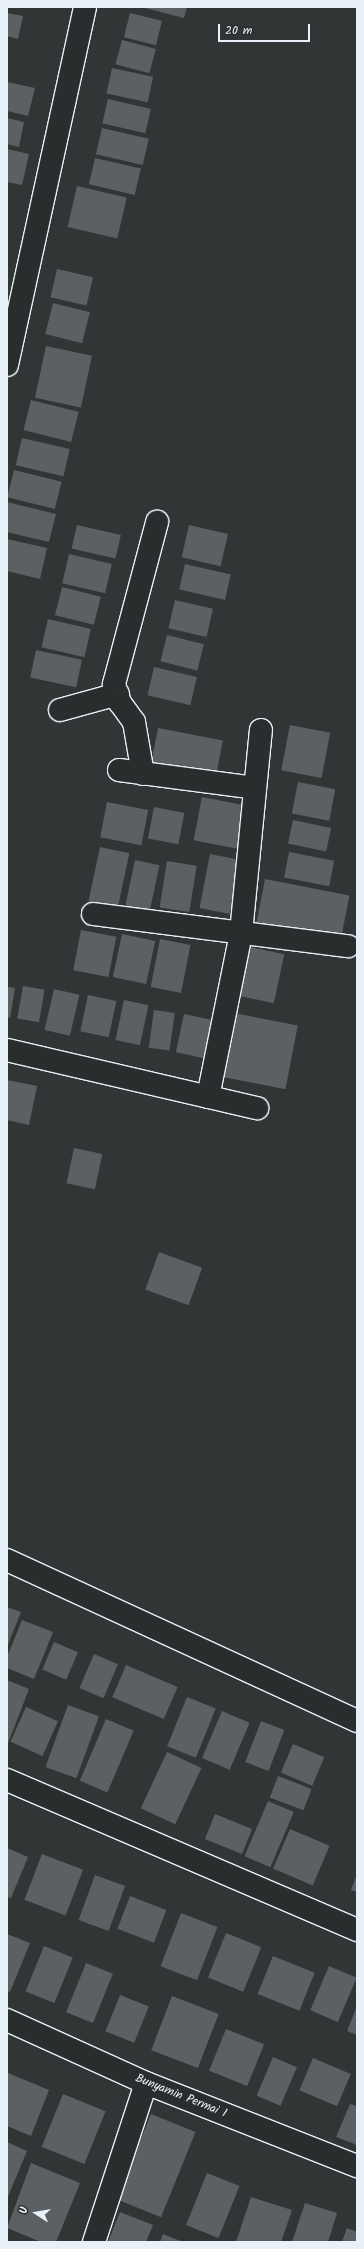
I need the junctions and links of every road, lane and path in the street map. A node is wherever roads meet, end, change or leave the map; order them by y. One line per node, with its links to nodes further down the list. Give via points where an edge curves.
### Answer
1 (85, 7): 2 (street)
2 (7, 365)
3 (156, 522): 4 (street, via 114,684)
4 (118, 694): 5 (street); 8 (street, via 120,703 134,722)
5 (60, 710)
6 (261, 730): 9 (street)
7 (119, 770): 8 (street)
8 (143, 774): 9 (street)
9 (255, 788): 11 (street)
10 (93, 914): 11 (street)
11 (241, 933): 12 (street); 14 (street)
12 (348, 946)
13 (7, 1050): 14 (street)
14 (208, 1097): 15 (street)
15 (257, 1108)
16 (7, 1560): 17 (street)
17 (357, 1720)
18 (7, 1780): 19 (street)
19 (357, 1930)
20 (7, 2020): 21 (street, Bunyamin Permai 1)
21 (146, 2083): 22 (street, Bunyamin Permai 1); 23 (street)
22 (357, 2166)
23 (94, 2242)

